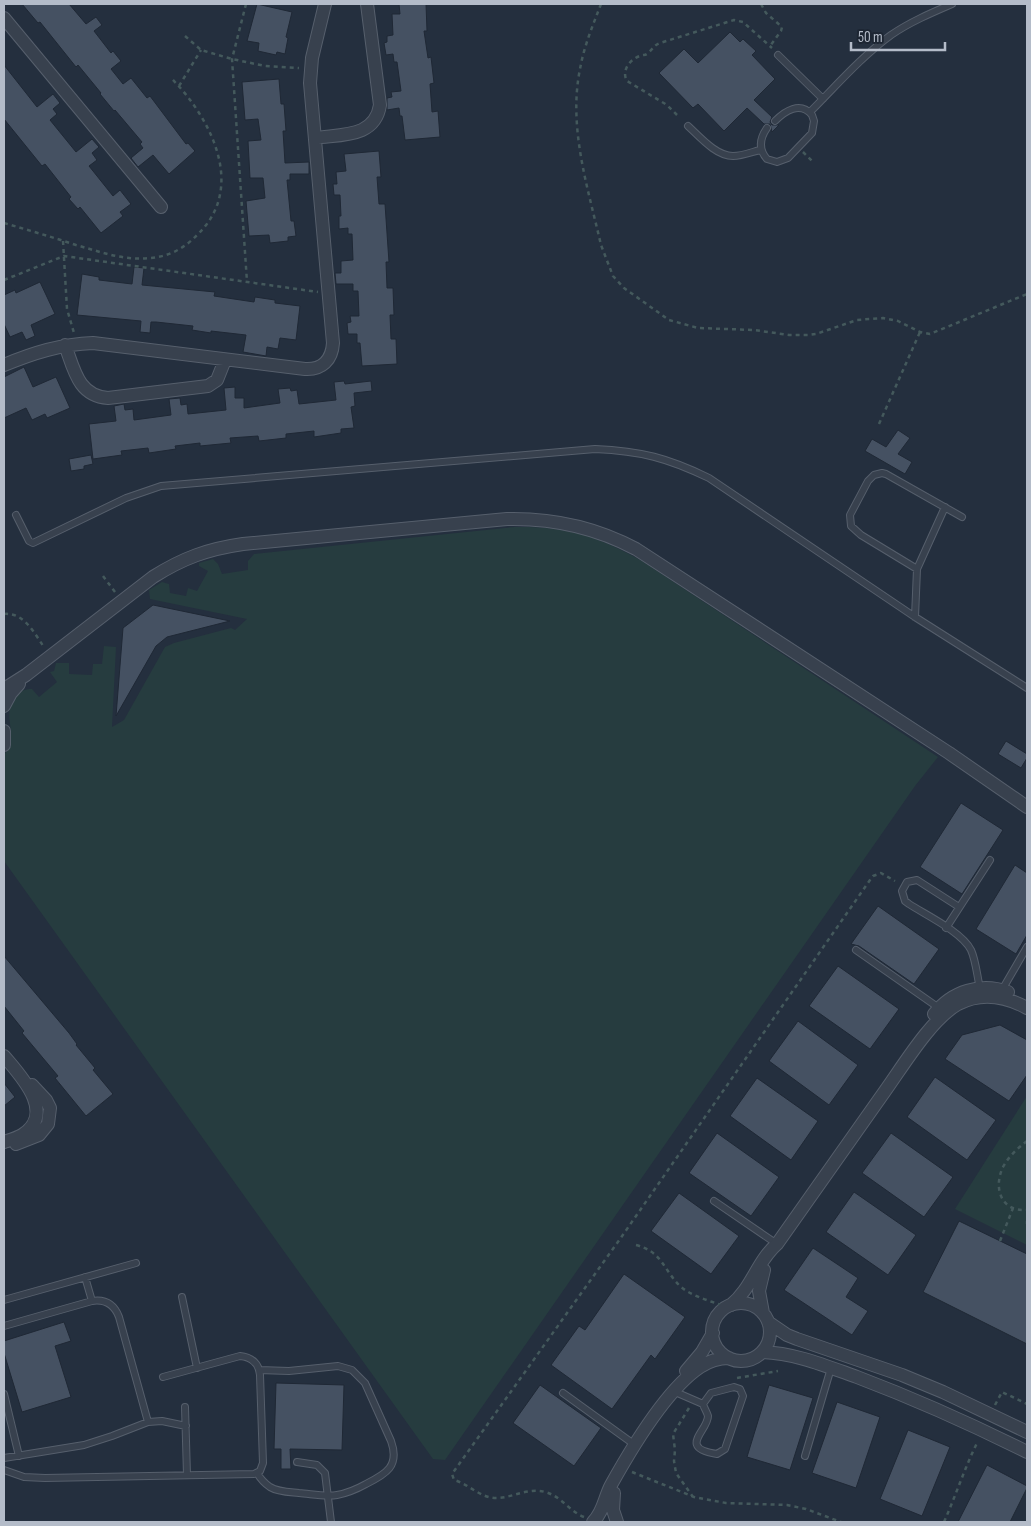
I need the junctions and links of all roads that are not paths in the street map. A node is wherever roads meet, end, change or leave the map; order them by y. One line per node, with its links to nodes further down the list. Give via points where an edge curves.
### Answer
1 (325, 4): 11 (street, via 311,68)
2 (367, 4): 11 (street, via 379,114 374,122 359,132)
3 (952, 4): 6 (lane, via 921,17 890,36)
4 (4, 18): 13 (street)
5 (778, 55): 6 (lane)
6 (823, 99): 7 (lane)
7 (810, 112): 8 (lane, via 790,109); 12 (lane, via 814,127 809,138 788,158 777,162 766,159)
8 (775, 121)
9 (688, 126): 12 (lane, via 728,156)
10 (768, 128): 12 (lane, via 761,139)
11 (315, 138): 15 (street, via 330,294 332,352 329,360 314,369)
12 (760, 150)
13 (160, 206)
14 (65, 345): 15 (street, via 108,344); 15 (street, via 84,388 90,394 108,398 208,386 217,380); 16 (street)
15 (225, 360)
16 (4, 365)
17 (945, 506): 19 (lane); 20 (lane); 20 (lane, via 882,473 870,478 852,510 850,520 854,530)
18 (16, 515): 21 (lane, via 33,543 126,498 161,486 595,449 624,450 682,465 709,478)
19 (962, 517)
20 (917, 569): 21 (lane)
21 (915, 617): 23 (lane)
22 (26, 675): 24 (street); 25 (street); 28 (street, via 153,577 196,554 219,548 507,520 566,523 603,533 636,550)
23 (1027, 688)
24 (4, 689)
25 (4, 706)
26 (4, 731): 27 (street)
27 (4, 745)
28 (1027, 807)
29 (990, 860): 30 (lane)
30 (960, 907): 31 (lane); 31 (lane, via 917,880 904,886 902,896 905,901)
31 (946, 928): 34 (lane, via 970,949)
32 (1027, 947): 35 (lane)
33 (856, 950): 37 (lane)
34 (980, 988): 35 (street); 37 (street, via 953,996)
35 (1002, 990): 36 (street)
36 (1027, 1001)
37 (939, 1008): 40 (street)
38 (1027, 1008): 40 (street, via 1000,997 966,1001 944,1015)
39 (4, 1056): 41 (street)
40 (907, 1061): 45 (street)
41 (24, 1080): 42 (street, via 35,1099 33,1122 24,1134); 43 (street, via 31,1083 48,1104 48,1124 34,1138)
42 (4, 1142)
43 (4, 1148)
44 (714, 1201): 45 (lane)
45 (777, 1244): 51 (street, via 764,1258 744,1292); 52 (street, via 759,1285 759,1298)
46 (136, 1264): 47 (lane)
47 (85, 1277): 49 (lane); 50 (lane)
48 (182, 1297): 57 (lane)
49 (4, 1300)
50 (92, 1301): 53 (lane); 66 (lane, via 108,1303 117,1311)
51 (729, 1306): 52 (street, via 749,1304); 54 (street, via 718,1315)
52 (766, 1318): 55 (street, via 770,1335); 68 (street, via 797,1339 910,1378)
53 (4, 1326)
54 (713, 1333): 56 (street, via 719,1350); 61 (street, via 702,1352 677,1381)
55 (762, 1352): 56 (street, via 750,1359); 58 (street, via 788,1354)
56 (729, 1358): 61 (street, via 705,1364)
57 (197, 1368): 59 (lane, via 240,1356 251,1359); 60 (lane)
58 (831, 1368): 70 (street, via 939,1410); 72 (lane)
59 (260, 1370): 77 (lane, via 264,1462); 79 (lane, via 338,1366 352,1370 365,1383 394,1449 394,1458 380,1478 360,1488)
60 (163, 1377)
61 (673, 1392): 64 (lane); 69 (street)
62 (563, 1393): 69 (lane)
63 (4, 1394): 71 (lane)
64 (703, 1404): 64 (lane, via 708,1396 720,1390 737,1387 743,1392 722,1452 712,1453 698,1446 697,1438 708,1418)
65 (185, 1407): 67 (lane)
66 (148, 1422): 67 (lane); 71 (lane, via 84,1445)
67 (186, 1426): 78 (lane)
68 (1027, 1432)
69 (635, 1444): 76 (street)
70 (1027, 1452)
71 (19, 1456): 73 (lane)
72 (805, 1456)
73 (4, 1458)
74 (297, 1462): 79 (lane, via 322,1468)
75 (4, 1470): 78 (lane, via 40,1478)
76 (619, 1472): 81 (street); 82 (street, via 612,1504)
77 (257, 1473): 78 (lane); 79 (lane, via 274,1489)
78 (187, 1475)
79 (328, 1496): 80 (lane)
80 (331, 1522)
81 (594, 1522)
82 (616, 1522)

